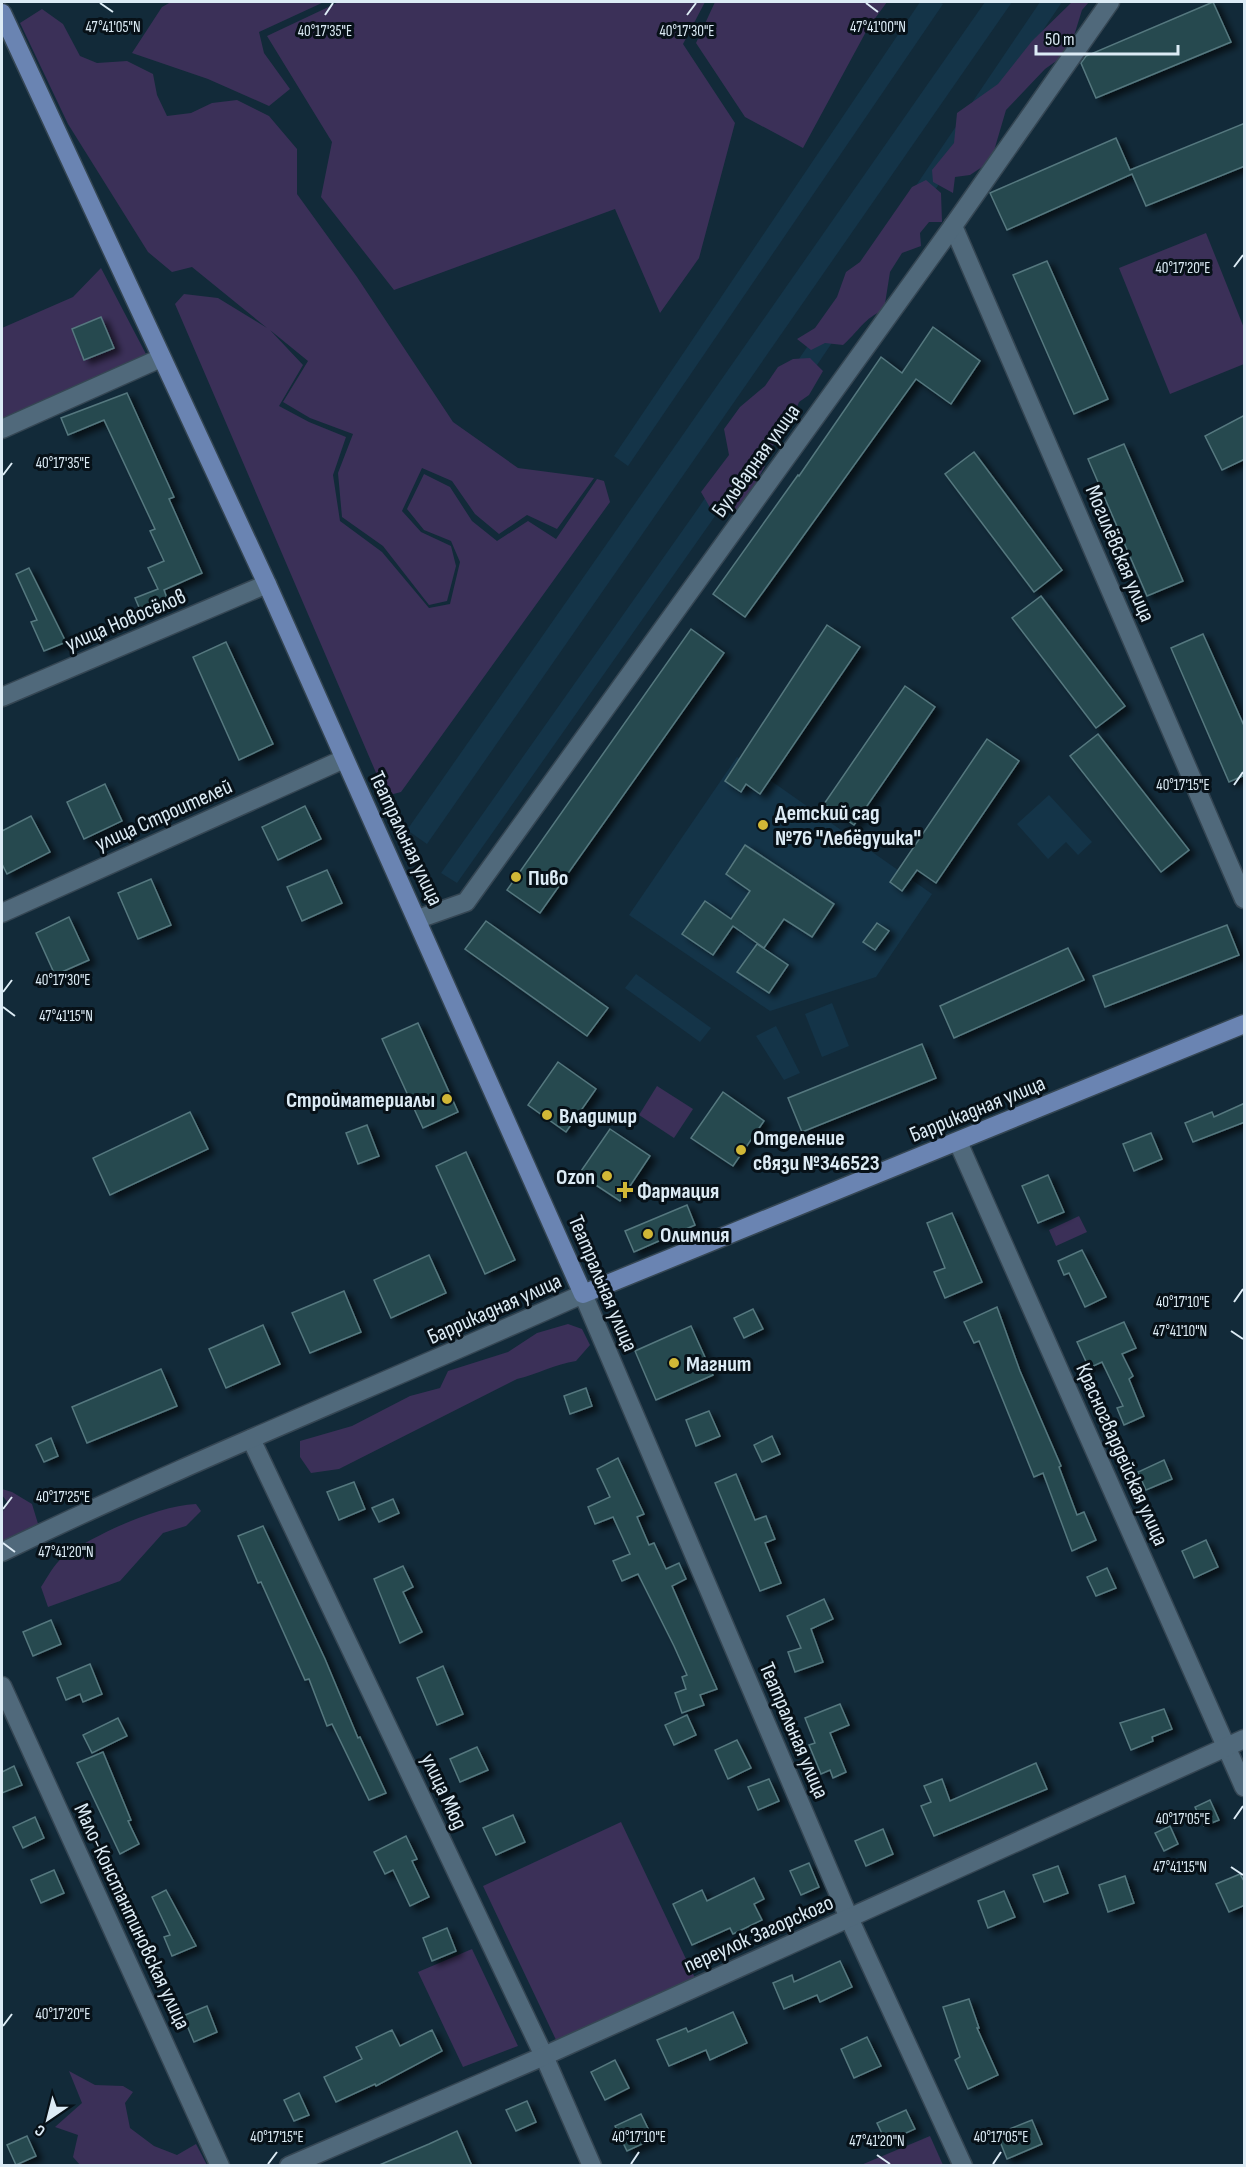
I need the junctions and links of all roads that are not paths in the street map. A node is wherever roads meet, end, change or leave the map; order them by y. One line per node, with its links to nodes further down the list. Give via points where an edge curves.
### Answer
1 (1110, 2): 3 (street, Бульварная улица)
2 (2, 13): 4 (main road, Театральная улица)
3 (953, 226): 9 (street, Могилёвская улица); 11 (street, Бульварная улица, via 466,902)
4 (161, 358): 5 (street); 6 (main road, Театральная улица)
5 (2, 429)
6 (267, 584): 7 (street, улица Новосёлов); 8 (main road, Театральная улица)
7 (2, 697)
8 (344, 759): 10 (street, улица Строителей); 11 (main road, Театральная улица)
9 (1245, 899)
10 (2, 913)
11 (418, 919): 14 (main road, Театральная улица)
12 (1245, 1024): 13 (main road, Баррикадная улица)
13 (958, 1142): 14 (main road, Баррикадная улица); 19 (street, Красногвардейская улица)
14 (583, 1294): 15 (street, Баррикадная улица); 21 (street, Театральная улица)
15 (251, 1439): 16 (street, Баррикадная улица); 22 (street, улица Мюд)
16 (2, 1552)
17 (2, 1686): 23 (street, Мало-Константиновская улица)
18 (1245, 1739): 19 (street, переулок Загорского)
19 (1227, 1747): 20 (street, Красногвардейская улица); 21 (street, переулок Загорского)
20 (1245, 1787)
21 (849, 1918): 22 (street, переулок Загорского); 26 (street, Театральная улица)
22 (544, 2056): 24 (street, переулок Загорского); 25 (street, улица Мюд)
23 (220, 2166)
24 (289, 2166)
25 (592, 2166)
26 (963, 2166)

